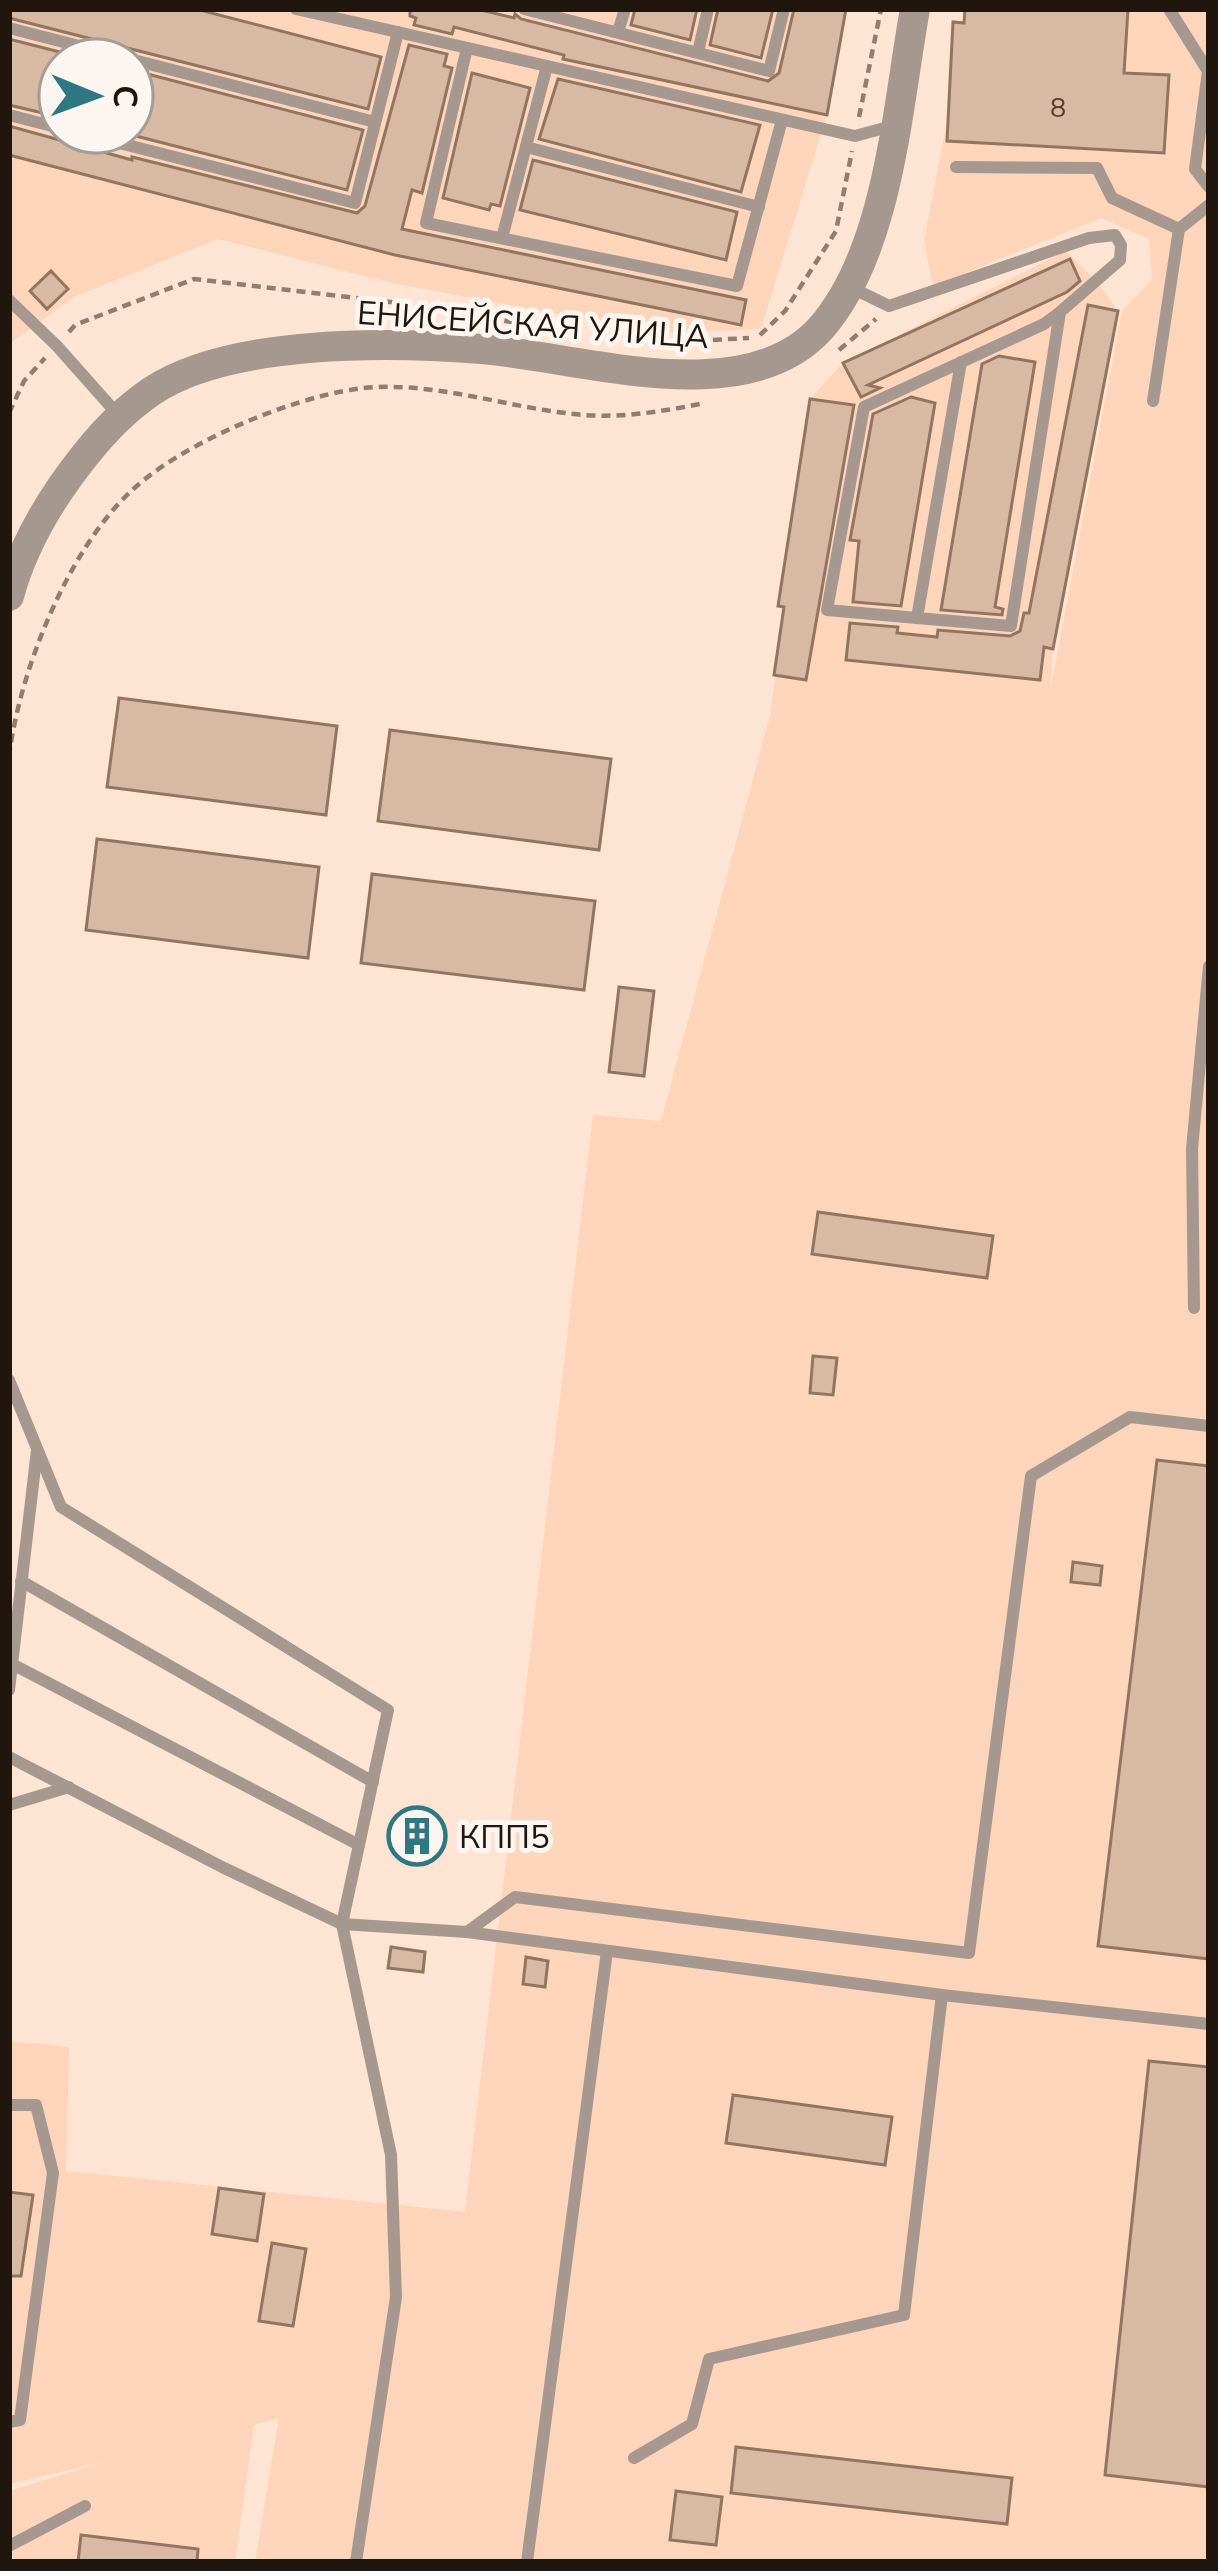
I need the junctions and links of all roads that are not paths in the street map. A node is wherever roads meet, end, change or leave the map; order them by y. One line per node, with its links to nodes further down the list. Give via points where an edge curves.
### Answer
1 (296, 9): 10 (lane)
2 (524, 9): 8 (lane)
3 (625, 9): 11 (lane)
4 (708, 9): 13 (lane)
5 (784, 9): 13 (lane, via 769,70)
6 (915, 9): 17 (street, ЕНИСЕЙСКАЯ УЛИЦА)
7 (1169, 9): 21 (lane, via 1208,71 1195,169)
8 (547, 12): 11 (lane)
9 (9, 28): 16 (lane)
10 (398, 32): 12 (lane); 16 (lane)
11 (618, 32): 13 (lane)
12 (467, 48): 14 (lane); 25 (lane, via 426,223)
13 (698, 52)
14 (547, 66): 15 (lane); 18 (lane)
15 (782, 120): 17 (lane, via 855,136); 23 (lane)
16 (375, 122): 19 (lane, via 355,203)
17 (894, 126): 26 (street, ЕНИСЕЙСКАЯ УЛИЦА)
18 (526, 147): 23 (lane); 25 (lane)
19 (156, 152)
20 (956, 167): 24 (lane, via 1097,168 1112,197)
21 (1209, 187)
22 (1209, 205): 24 (lane)
23 (758, 207): 25 (lane, via 737,286)
24 (1178, 229): 30 (lane)
25 (502, 238)
26 (849, 286): 28 (lane, via 889,306 1115,235 1120,260); 31 (street, ЕНИСЕЙСКАЯ УЛИЦА, via 794,353 750,370 639,370 482,349 348,345 200,370 154,390)
27 (9, 300): 31 (lane)
28 (1060, 312): 29 (lane); 33 (lane, via 1011,626)
29 (961, 362): 33 (lane); 33 (lane, via 864,407 827,610)
30 (1153, 401)
31 (121, 417): 32 (street, ЕНИСЕЙСКАЯ УЛИЦА, via 64,481)
32 (9, 596)
33 (916, 618)
34 (1209, 966): 35 (lane, via 1192,1149)
35 (1194, 1308)
36 (9, 1380): 38 (lane)
37 (1209, 1426): 48 (lane, via 1130,1417 1031,1476 969,1953 515,1897)
38 (37, 1448): 39 (lane); 43 (lane, via 61,1507 388,1710)
39 (22, 1581): 40 (lane); 43 (lane)
40 (12, 1664): 41 (lane); 46 (lane)
41 (9, 1690)
42 (9, 1757): 44 (lane)
43 (373, 1781): 46 (lane)
44 (69, 1787): 45 (lane); 47 (lane)
45 (9, 1805)
46 (359, 1845): 47 (lane)
47 (342, 1924): 48 (lane); 57 (lane, via 391,2155 396,2297)
48 (466, 1932): 49 (lane)
49 (608, 1951): 50 (lane); 58 (lane)
50 (942, 1995): 51 (lane); 54 (lane, via 904,2315 709,2359 692,2424)
51 (1209, 2024)
52 (9, 2105): 53 (lane, via 36,2105 53,2173 20,2420)
53 (9, 2422)
54 (634, 2458)
55 (85, 2506): 56 (lane)
56 (9, 2546)
57 (356, 2562)
58 (527, 2562)

